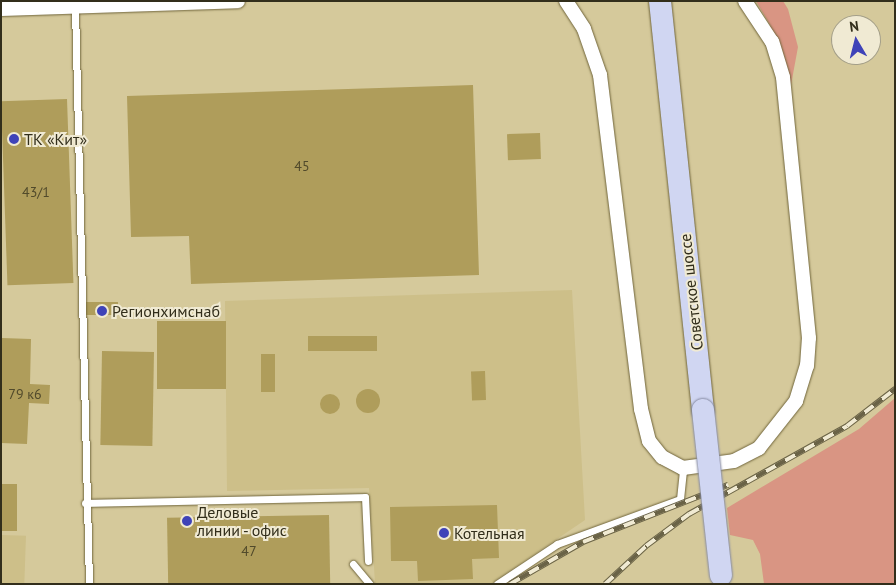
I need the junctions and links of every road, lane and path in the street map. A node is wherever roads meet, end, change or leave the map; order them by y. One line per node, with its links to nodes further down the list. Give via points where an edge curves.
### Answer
1 (238, 1): 5 (street)
2 (566, 1): 9 (street, via 584,29 600,75 641,409 648,440 662,457)
3 (660, 1): 13 (main road, Советское шоссе, bridge)
4 (745, 1): 9 (street, via 772,42 783,78 809,338 807,366 796,401 759,448 734,461)
5 (150, 3): 7 (street)
6 (27, 5): 7 (street); 8 (street)
7 (75, 7): 10 (lane)
8 (1, 9)
9 (683, 468): 16 (lane, via 680,499 557,544)
10 (85, 502): 11 (lane, via 365,497); 14 (lane)
11 (368, 561)
12 (353, 564): 15 (lane)
13 (721, 579)
14 (88, 584)
15 (370, 584)
16 (497, 584)

